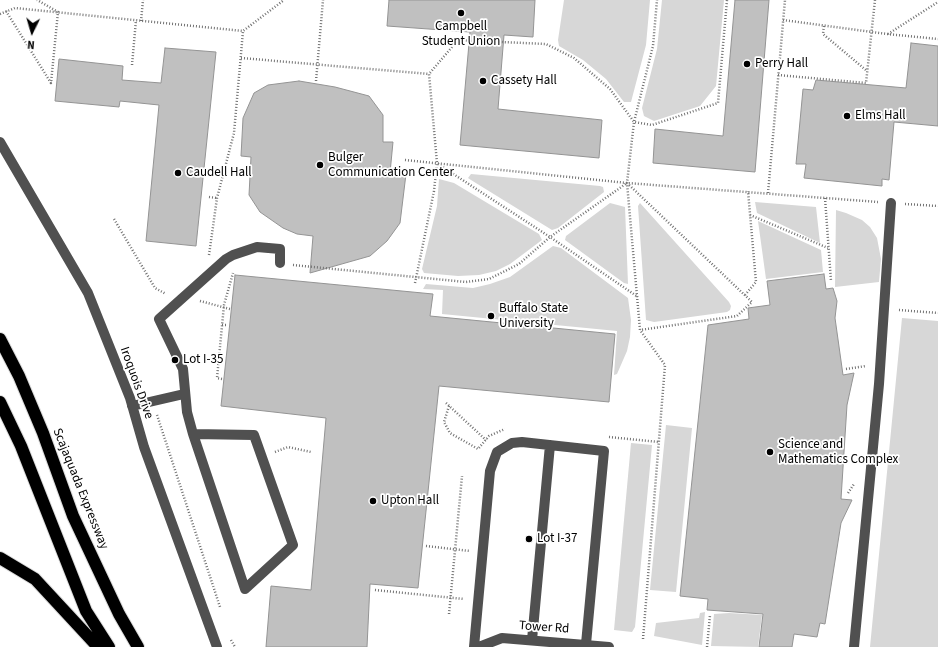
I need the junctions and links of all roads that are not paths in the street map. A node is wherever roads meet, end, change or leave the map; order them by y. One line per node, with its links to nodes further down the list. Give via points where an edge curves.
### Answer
1 (0, 142): 7 (street, Iroquois Drive, via 88,293)
2 (891, 203): 20 (street, via 879,384)
3 (280, 263): 5 (street, via 280,249 257,247 233,255 159,319 183,369)
4 (0, 340): 15 (highway, Scajaquada Expressway, via 28,398 73,516 118,614)
5 (184, 394): 7 (street); 8 (street)
6 (0, 402): 14 (highway, via 21,446 86,611)
7 (132, 406): 16 (street, Iroquois Drive, via 144,447)
8 (193, 434): 8 (street, via 254,435 293,545 245,589)
9 (550, 445): 11 (street); 12 (street, via 604,451); 17 (street, via 512,443 497,452 493,460)
10 (0, 558): 13 (highway, via 35,579)
11 (532, 640): 12 (street, Tower Rd); 18 (street, Tower Rd, via 502,638)
12 (586, 644): 19 (street, Tower Rd)
13 (98, 647)
14 (109, 647)
15 (138, 647)
16 (217, 647)
17 (474, 647)
18 (479, 647)
19 (609, 647)
20 (854, 647)

